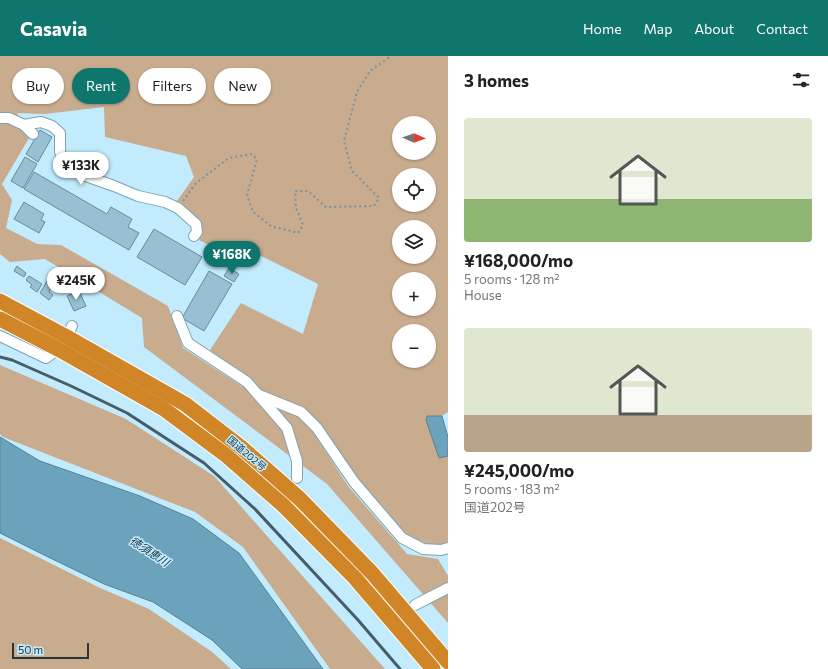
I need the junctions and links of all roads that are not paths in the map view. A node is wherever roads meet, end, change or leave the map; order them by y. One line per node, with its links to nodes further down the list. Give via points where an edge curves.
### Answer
1 (0, 118): 2 (street, via 9,118)
2 (24, 124): 3 (street); 4 (street, via 40,122 52,126 60,133 60,152 64,161 83,175 178,208 196,224 197,232)
3 (33, 134)
4 (194, 236)
5 (0, 300): 15 (highway, 国道202号, via 70,331 185,404 242,448 300,499 372,573)
6 (177, 316): 10 (street, via 188,343 247,382)
7 (0, 318): 9 (highway, 国道202号)
8 (0, 336): 9 (street, via 46,358)
9 (58, 349): 16 (highway, 国道202号, via 164,409 227,456 284,506 355,578)
10 (259, 395): 11 (street, via 287,428 297,461); 12 (street, via 301,412 317,428 354,482 402,538 423,549)
11 (296, 478)
12 (448, 548)
13 (448, 588): 14 (street)
14 (415, 605)
15 (448, 662)
16 (433, 669)

